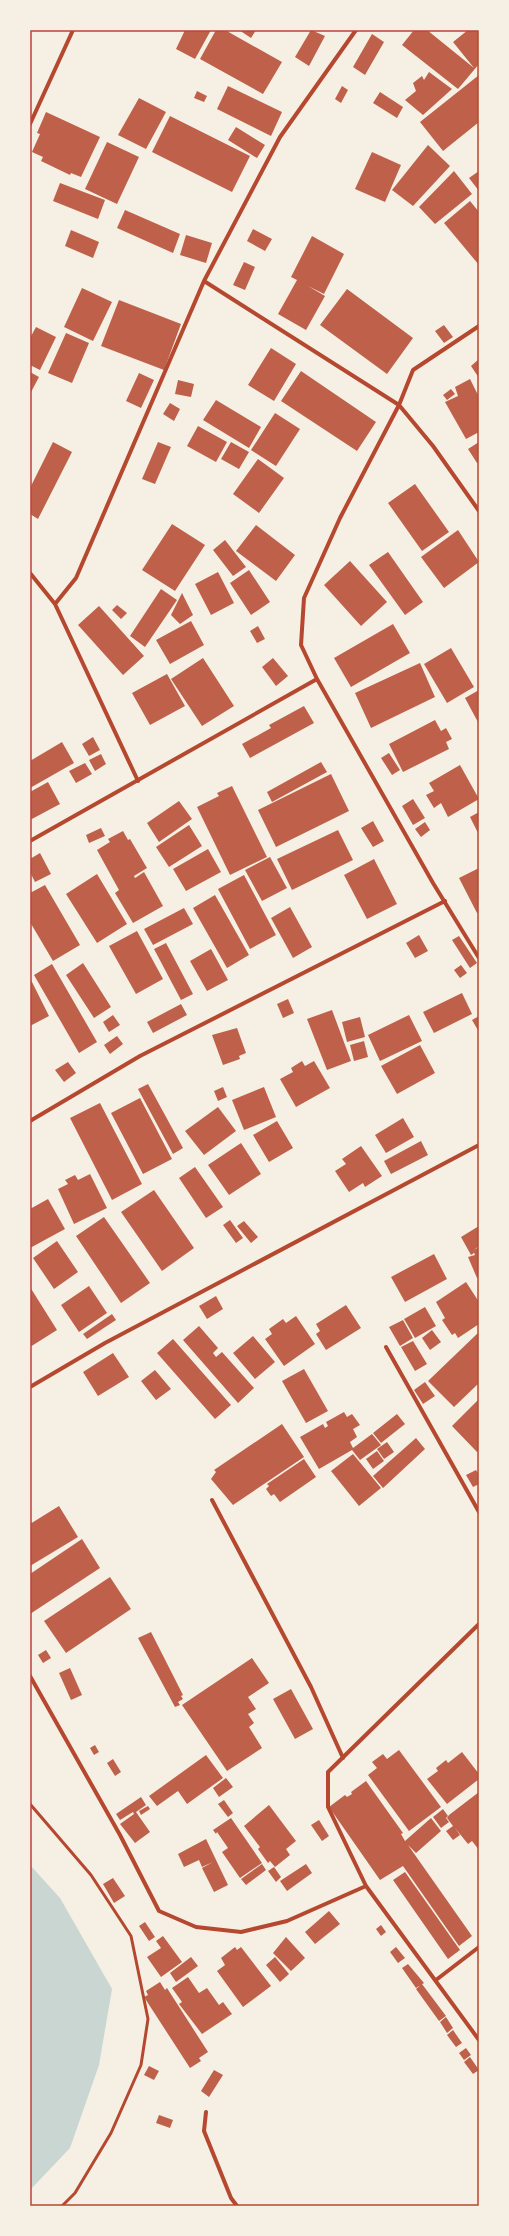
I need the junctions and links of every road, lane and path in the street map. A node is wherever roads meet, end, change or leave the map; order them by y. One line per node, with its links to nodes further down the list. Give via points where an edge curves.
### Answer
1 (73, 30): 3 (street)
2 (356, 30): 4 (street, via 280,136)
3 (30, 124)
4 (204, 281): 6 (street); 9 (street, via 76,578)
5 (479, 326): 6 (street, via 413,370)
6 (399, 405): 7 (street, via 433,446); 10 (street, via 340,518 304,598 301,645)
7 (479, 511)
8 (30, 573): 9 (street)
9 (55, 604): 11 (street)
10 (317, 678): 11 (street); 13 (street, via 433,883)
11 (138, 781): 12 (street)
12 (30, 841)
13 (446, 901): 14 (street); 15 (street, via 140,1056)
14 (479, 958)
15 (30, 1121)
16 (479, 1144): 18 (street, via 104,1343)
17 (386, 1347): 20 (street)
18 (30, 1387)
19 (212, 1500): 23 (street, via 311,1687)
20 (479, 1512)
21 (479, 1624): 23 (street)
22 (30, 1676): 25 (street, via 159,1911 196,1927 241,1932 287,1921)
23 (343, 1758): 25 (street, via 328,1772 328,1807)
24 (30, 1804): 30 (lane, via 91,1875 131,1936 148,2019 140,2065 111,2133 75,2193)
25 (366, 1886): 27 (street)
26 (479, 1947): 27 (street)
27 (436, 1980): 28 (street)
28 (479, 2040)
29 (206, 2112): 31 (street, via 204,2131 231,2198)
30 (62, 2206)
31 (237, 2206)

